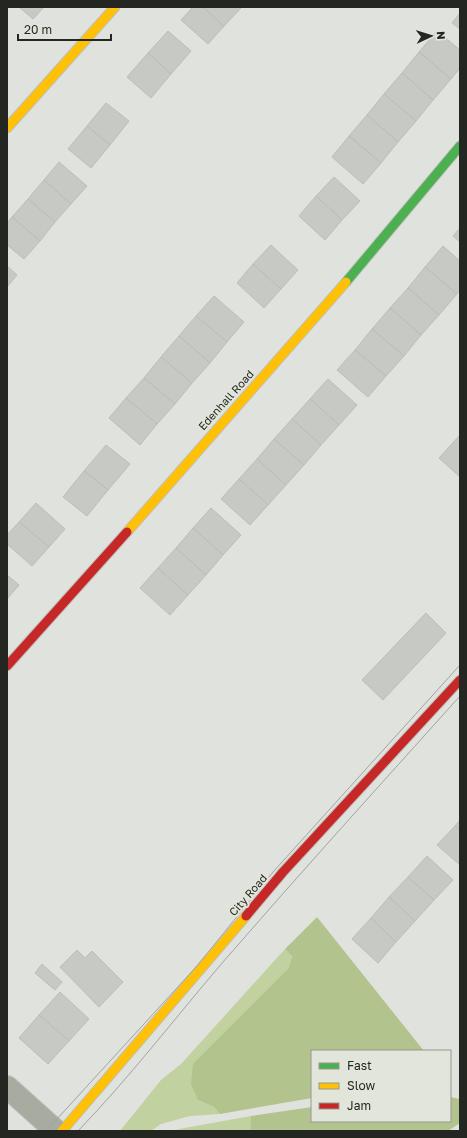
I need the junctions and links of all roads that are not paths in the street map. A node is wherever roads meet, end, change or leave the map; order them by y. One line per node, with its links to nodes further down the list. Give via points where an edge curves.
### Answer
1 (115, 7): 2 (street)
2 (7, 128)
3 (460, 146): 4 (street, Edenhall Road, via 349,278)
4 (7, 666)
5 (460, 680): 8 (street, City Road, via 284,872)
6 (7, 1087): 7 (street)
7 (56, 1131)
8 (62, 1131)

